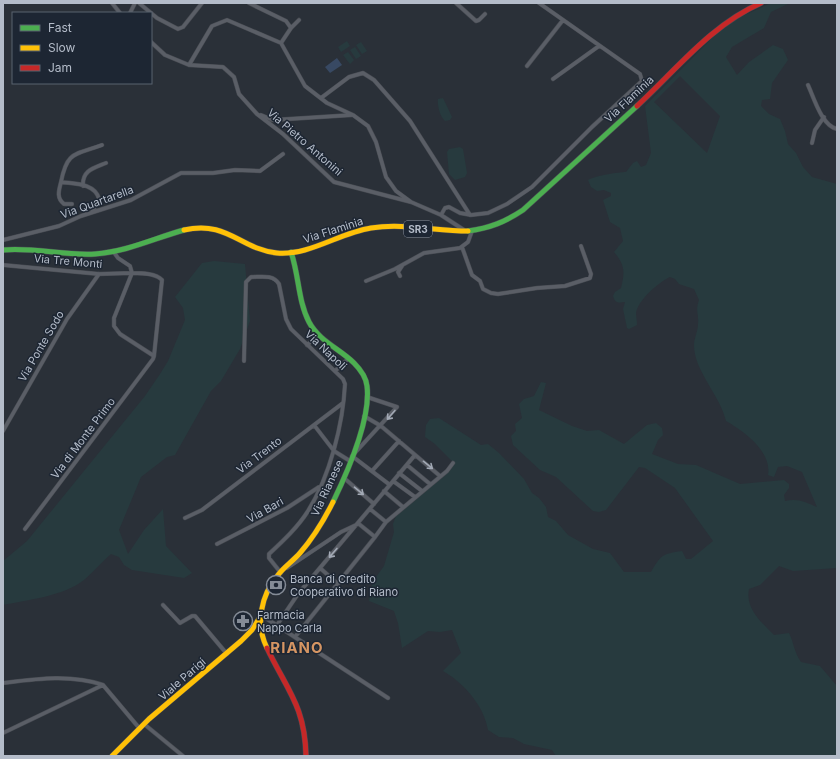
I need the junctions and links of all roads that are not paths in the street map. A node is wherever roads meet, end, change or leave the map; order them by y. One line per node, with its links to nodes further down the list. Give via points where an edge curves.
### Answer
1 (112, 3): 9 (street)
2 (135, 3): 10 (street)
3 (139, 3): 11 (street)
4 (202, 3): 12 (street, via 183,27 178,29)
5 (249, 3): 16 (street, via 286,21)
6 (456, 3): 13 (street, via 476,21)
7 (539, 3): 15 (street)
8 (761, 3): 40 (main road, Via Flaminia / SR3, via 740,12 717,28 659,85 517,214 495,226)
9 (119, 12)
10 (130, 12)
11 (150, 12)
12 (152, 13)
13 (485, 14)
14 (299, 20): 16 (street)
15 (563, 20): 19 (street); 21 (street)
16 (291, 28): 18 (street)
17 (152, 43): 20 (street, Via Pietro Antonini, via 165,55)
18 (281, 43): 20 (street, via 227,20 212,26); 24 (street, via 304,86)
19 (599, 46): 22 (street); 39 (street, via 640,74 640,83 532,187 495,211)
20 (189, 65): 25 (street, Via Pietro Antonini, via 223,67 234,77 239,94)
21 (527, 66)
22 (553, 79)
23 (808, 85): 27 (street)
24 (321, 98): 26 (street); 39 (street, via 349,77 363,73 374,80 410,121)
25 (257, 114): 26 (street, Via Pietro Antonini, via 273,120); 35 (street, Via Pietro Antonini, via 334,182)
26 (353, 115): 35 (street, Via Pietro Antonini, via 368,126 376,142 386,177 396,191)
27 (824, 117): 28 (street, via 830,126); 29 (street, via 815,130)
28 (837, 129)
29 (812, 143)
30 (102, 145): 33 (street, via 69,158)
31 (283, 154): 37 (street, Via Quartarella, via 260,171 181,173 136,198)
32 (106, 163): 34 (street, via 86,173)
33 (61, 182): 34 (street); 36 (street, via 58,194 60,200 64,204)
34 (83, 186): 37 (street, via 92,189 98,197)
35 (411, 202): 38 (street, Via Pietro Antonini)
36 (72, 204)
37 (92, 212): 41 (street, Via Quartarella, via 59,226)
38 (441, 215): 39 (street, via 444,208 449,207); 40 (street, Via Pietro Antonini)
39 (470, 215)
40 (469, 232): 43 (street, via 468,242); 46 (main road, Via Flaminia / SR3, via 375,228)
41 (3, 240)
42 (581, 246): 43 (street, via 590,274 587,280 565,286 498,294 484,289 480,281 472,275)
43 (462, 247): 48 (street, via 427,252)
44 (3, 250): 45 (main road, Via Flaminia / SR3, via 28,248 86,254)
45 (113, 251): 46 (main road, Via Flaminia / SR3, via 184,230 205,227 226,231 270,251); 49 (street, Via Tre Monti, via 130,266)
46 (291, 252): 54 (main road, Via Rianese, via 305,313)
47 (3, 264): 50 (street, Via Tre Monti)
48 (402, 265): 51 (street, via 398,272); 53 (street)
49 (132, 273): 50 (street, Via Tre Monti); 52 (street, Via Tre Monti); 56 (street, via 115,316 114,326 120,334)
50 (99, 274): 65 (street, Via Ponte Sodo, via 67,319)
51 (400, 276)
52 (162, 279): 56 (street, Via di Monte Primo)
53 (366, 281)
54 (319, 335): 55 (street); 57 (main road, Via Rianese)
55 (307, 345): 58 (street, Via Napoli, via 288,324 277,280 267,276 250,277 246,281 245,292); 59 (street, Via Napoli)
56 (154, 356): 88 (street, Via di Monte Primo)
57 (348, 359): 59 (street); 60 (main road, Via Rianese, via 366,379)
58 (244, 361)
59 (335, 371): 61 (street, Via Napoli, via 345,382)
60 (367, 397): 62 (main road, Via Rianese); 64 (street, one-way to 64, via 397,407)
61 (343, 403): 63 (street, Via Trento); 67 (street, Via Napoli)
62 (364, 416): 64 (street); 69 (main road, Via Rianese)
63 (314, 425): 67 (street); 85 (street, Via Trento, via 202,510)
64 (381, 426): 66 (street); 69 (street)
65 (3, 430)
66 (399, 441): 68 (street); 72 (street)
67 (334, 451): 69 (street); 78 (street, Via Napoli)
68 (415, 455): 71 (street); 74 (street, one-way to 74)
69 (351, 458): 72 (street); 75 (main road, Via Rianese)
70 (453, 463): 74 (street)
71 (407, 464): 73 (street); 77 (street)
72 (372, 471): 76 (street)
73 (400, 473): 76 (street); 80 (street)
74 (440, 476): 77 (street)
75 (344, 478): 82 (street, one-way to 82); 92 (main road, Via Rianese, via 322,523)
76 (391, 483): 79 (street); 81 (street)
77 (430, 484): 80 (street)
78 (320, 486): 90 (street, Via Bari, via 280,512); 92 (street, Via Napoli, via 306,514 283,542 269,554 269,558)
79 (384, 491): 82 (street); 83 (street)
80 (422, 491): 81 (street)
81 (415, 498): 83 (street)
82 (374, 504): 84 (street)
83 (403, 507): 86 (street)
84 (370, 509): 86 (street); 87 (street)
85 (186, 518)
86 (386, 522): 89 (street)
87 (359, 524): 89 (street); 91 (street, one-way to 91); 92 (street, via 341,532)
88 (25, 530)
89 (375, 537): 93 (street)
90 (217, 544)
91 (320, 568): 93 (street); 96 (street)
92 (281, 572): 95 (main road, Via Rianese, via 269,589)
93 (338, 584): 97 (street)
94 (163, 605): 98 (street, via 180,623 195,616)
95 (261, 615): 96 (street); 98 (main road, Viale Parigi, via 253,629); 107 (main road, Via Rianese, via 263,640 301,710)
96 (277, 625): 97 (street)
97 (295, 637): 101 (street)
98 (227, 654): 102 (main road, Viale Parigi)
99 (3, 683): 100 (street, via 69,678)
100 (103, 685): 103 (street); 104 (street)
101 (388, 698)
102 (144, 724): 103 (main road, Viale Parigi); 106 (street)
103 (140, 729): 105 (main road, Viale Parigi)
104 (3, 733)
105 (112, 756)
106 (183, 756)
107 (306, 756)

